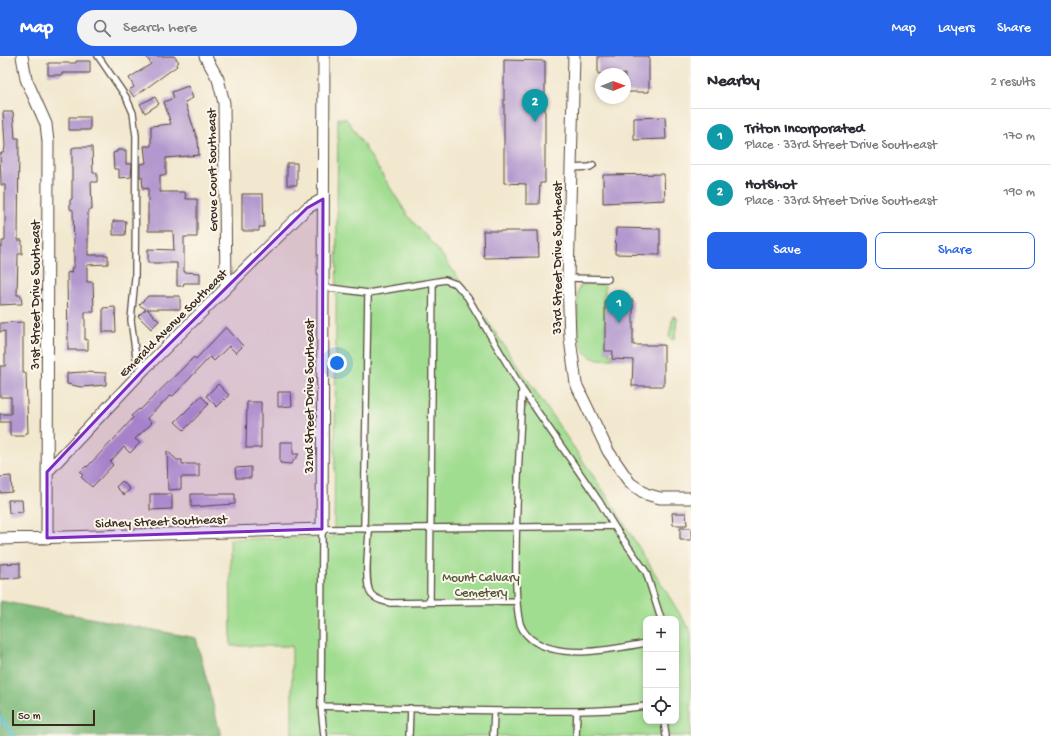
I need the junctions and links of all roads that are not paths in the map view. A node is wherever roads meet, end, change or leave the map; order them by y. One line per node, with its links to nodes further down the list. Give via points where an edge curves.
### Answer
1 (22, 56): 17 (street, 31st Street Drive Southeast, via 26,79 46,124 48,142)
2 (98, 56): 15 (lane, via 126,97 136,136 135,278 131,320 136,357)
3 (205, 56): 13 (street, Grove Court Southeast, via 218,79 224,103)
4 (324, 56): 8 (street, 32nd Street Drive Southeast)
5 (574, 56): 7 (street, 33rd Street Drive Southeast)
6 (593, 165): 7 (lane)
7 (571, 168): 9 (street, 33rd Street Drive Southeast)
8 (323, 199): 12 (street, 32nd Street Drive Southeast); 13 (street, Emerald Avenue Southeast, via 307,208)
9 (568, 278): 10 (lane); 18 (street, 33rd Street Drive Southeast, via 570,339 576,384 608,451 630,483 646,494 660,498)
10 (608, 279)
11 (433, 282): 14 (lane); 16 (lane, via 445,280 456,284 468,298); 23 (lane)
12 (322, 287): 14 (lane); 21 (street, 32nd Street Drive Southeast)
13 (226, 288): 15 (street, Emerald Avenue Southeast)
14 (368, 293): 22 (lane)
15 (145, 368): 17 (street, Emerald Avenue Southeast)
16 (522, 389): 19 (lane); 20 (lane)
17 (47, 472): 24 (street, 31st Street Drive Southeast)
18 (691, 498)
19 (614, 526): 20 (lane); 28 (lane, via 646,572)
20 (516, 527): 23 (lane); 26 (lane)
21 (322, 528): 22 (lane); 24 (street, Sidney Street Southeast); 30 (lane, 32nd Street Drive Southeast)
22 (367, 529): 23 (lane); 27 (lane, via 367,583 372,596 390,603)
23 (432, 529): 27 (lane)
24 (47, 538): 25 (street, Sidney Street Southeast)
25 (0, 539)
26 (516, 601): 27 (lane); 29 (lane, via 519,621 525,633 544,647 557,651 606,650)
27 (430, 602)
28 (660, 616)
29 (643, 644)
30 (321, 706): 32 (lane); 36 (lane, 32nd Street Drive Southeast)
31 (643, 706): 34 (lane)
32 (410, 708): 33 (lane); 37 (lane)
33 (494, 711): 34 (lane); 38 (lane)
34 (577, 711): 39 (lane)
35 (664, 724): 40 (lane)
36 (324, 736)
37 (409, 736)
38 (493, 736)
39 (576, 736)
40 (666, 736)

